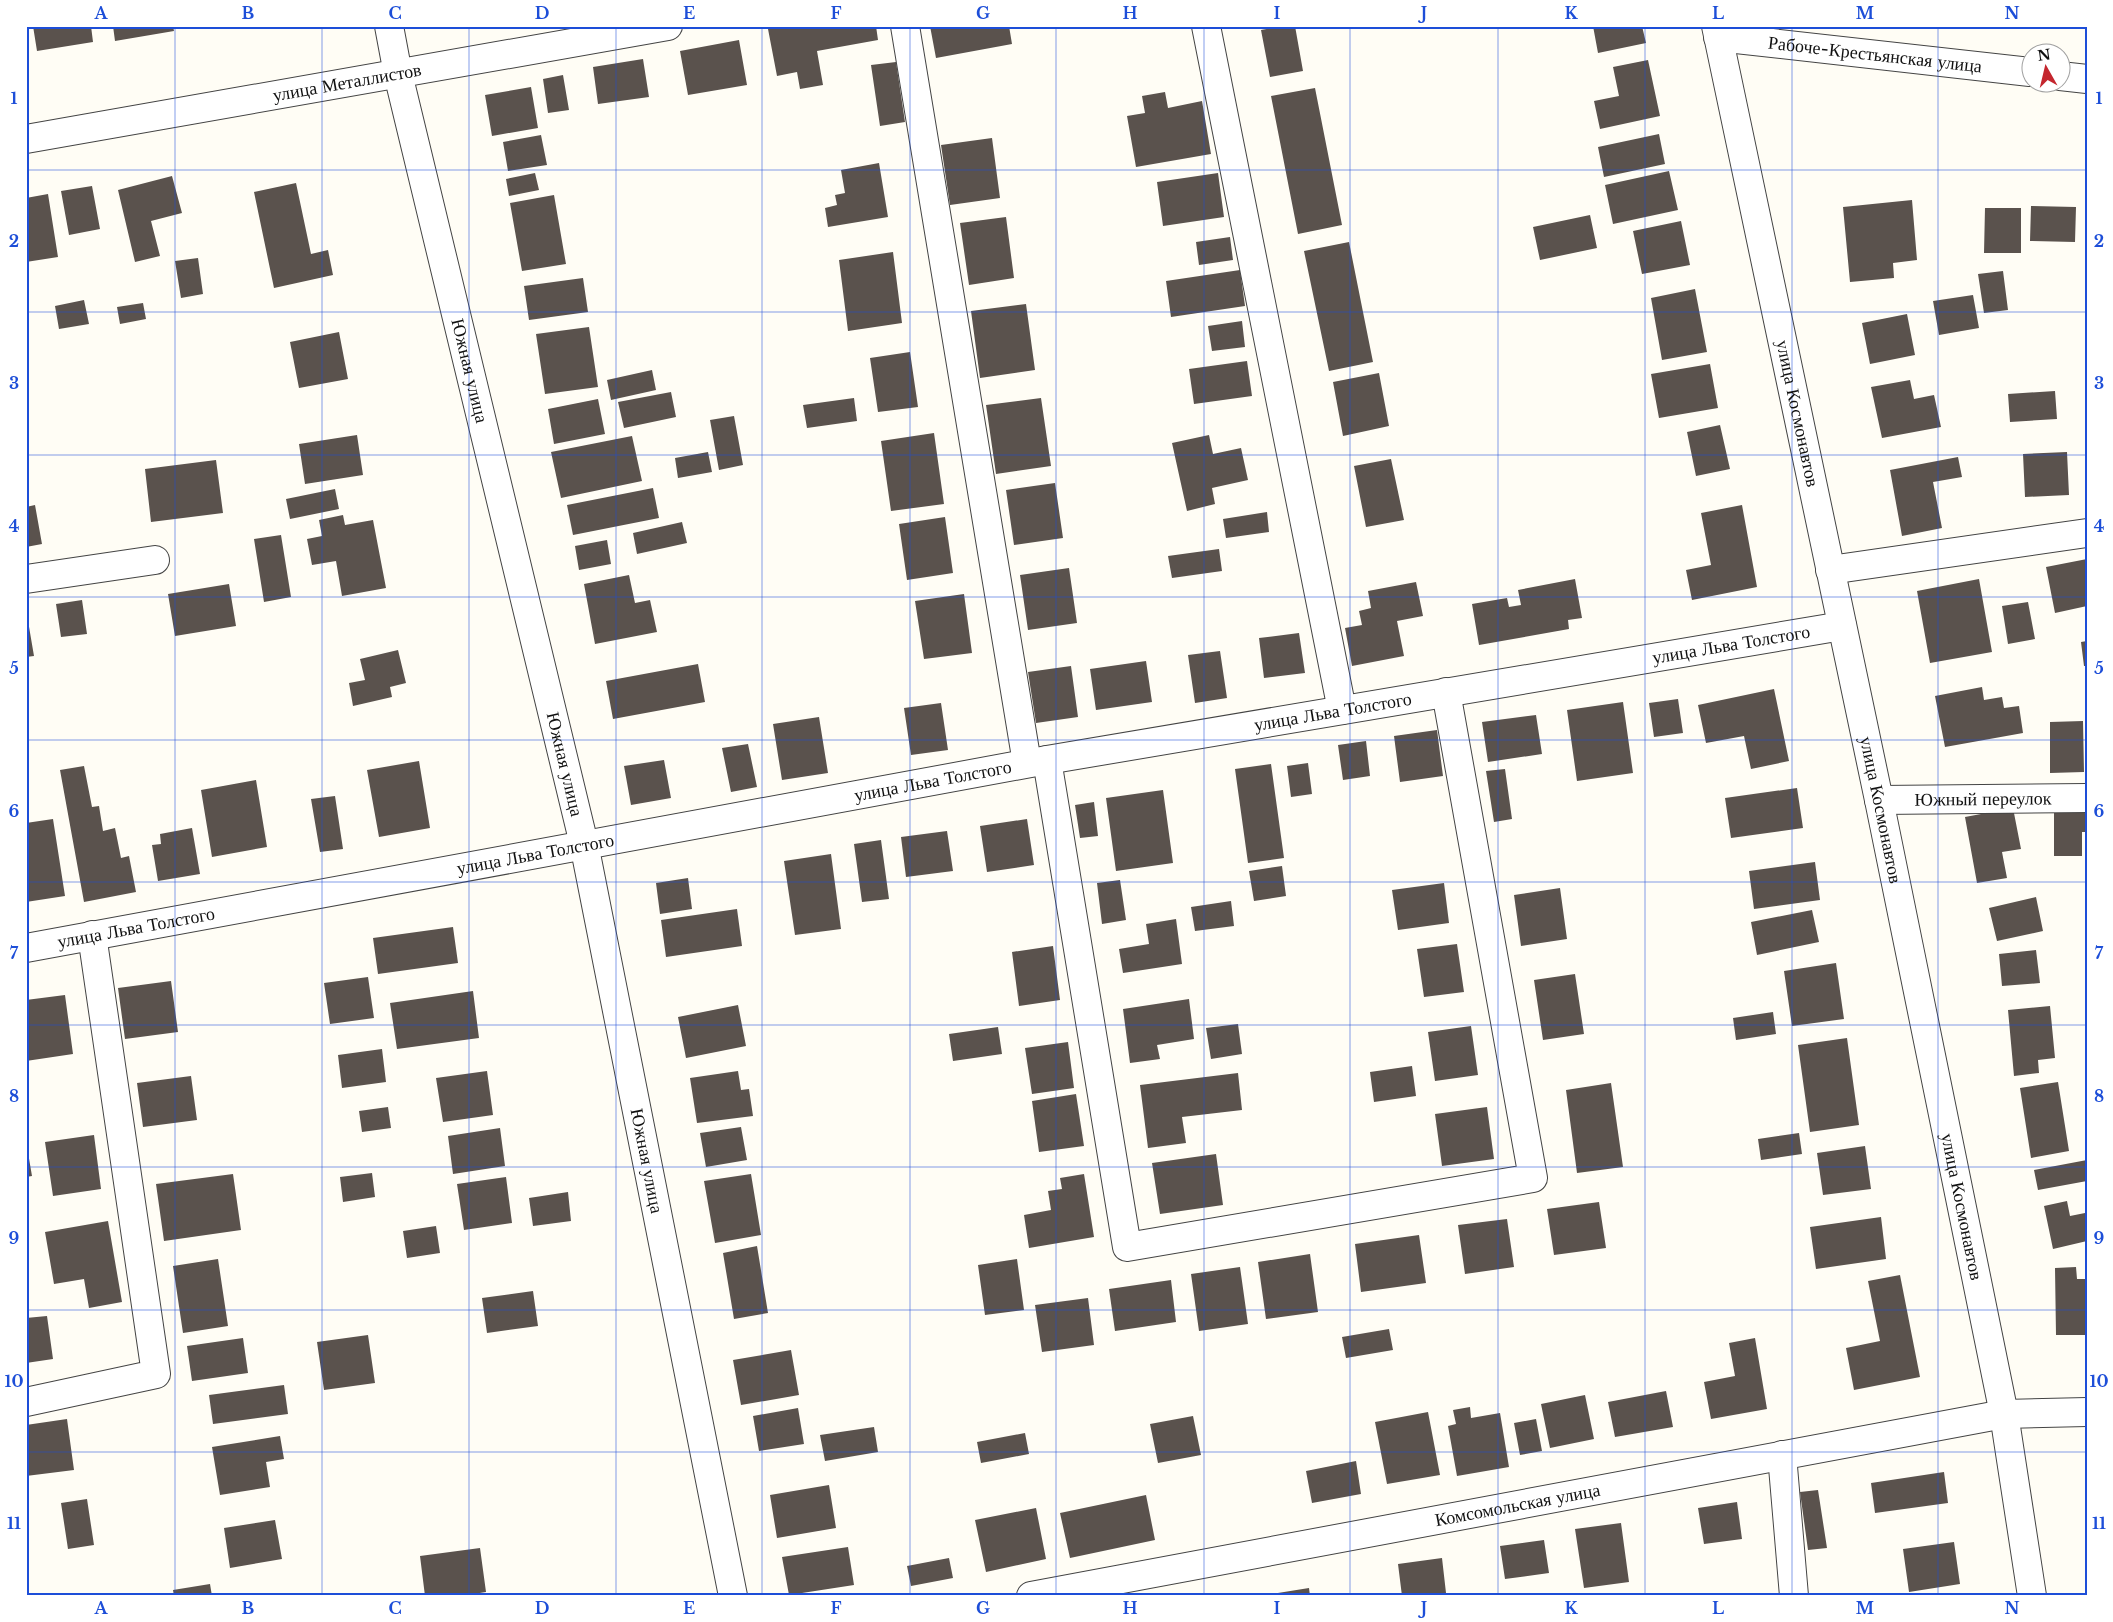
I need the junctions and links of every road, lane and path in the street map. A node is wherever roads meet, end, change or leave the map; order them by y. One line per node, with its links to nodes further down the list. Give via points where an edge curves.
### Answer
1 (388, 26): 7 (street, Южная улица)
2 (668, 26): 7 (street, улица Металлистов)
3 (905, 26): 18 (street)
4 (1206, 26): 17 (street)
5 (1717, 31): 6 (street, Рабоче-Крестьянская улица); 13 (street, улица Космонавтов)
6 (2020, 71)
7 (398, 74): 10 (street, улица Металлистов); 21 (street, Южная улица)
8 (2070, 77): 9 (street)
9 (2087, 79)
10 (26, 139)
11 (2087, 533): 13 (street)
12 (155, 560): 14 (street)
13 (1830, 570): 15 (street, улица Космонавтов)
14 (26, 579)
15 (1842, 626): 16 (street, улица Льва Толстого); 20 (street, улица Космонавтов)
16 (1446, 692): 17 (street, улица Льва Толстого); 18 (street, via 1533,1178 1127,1247)
17 (1342, 710): 18 (street, улица Льва Толстого)
18 (1037, 762): 21 (street, улица Льва Толстого)
19 (2087, 798): 20 (street, Южный переулок)
20 (1879, 800): 26 (street, улица Космонавтов)
21 (584, 844): 22 (street, улица Льва Толстого); 28 (street, Южная улица)
22 (92, 935): 23 (street, улица Льва Толстого); 24 (street, via 156,1374)
23 (26, 948)
24 (26, 1402)
25 (2087, 1412): 26 (street, Комсомольская улица)
26 (2004, 1414): 27 (street, Комсомольская улица); 31 (street, улица Космонавтов)
27 (1782, 1455): 29 (street, Комсомольская улица); 30 (street)
28 (732, 1596)
29 (1032, 1596)
30 (1794, 1596)
31 (2032, 1596)

